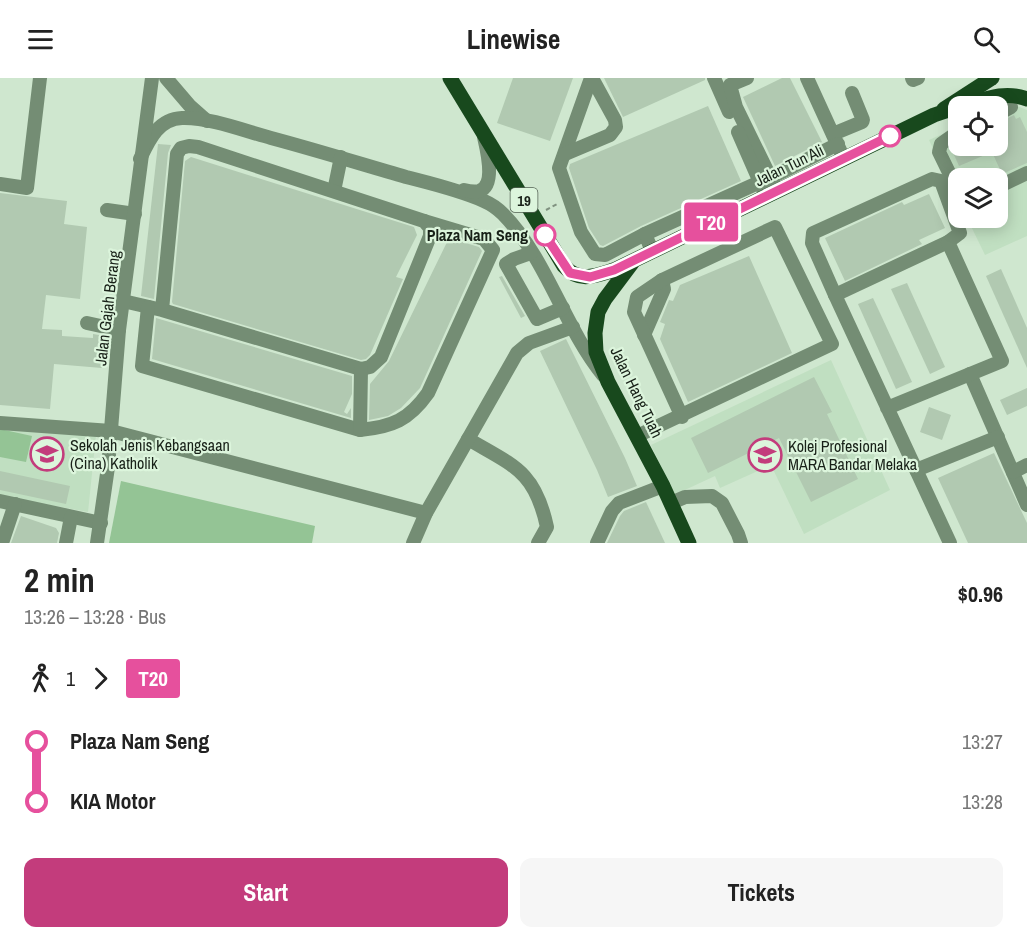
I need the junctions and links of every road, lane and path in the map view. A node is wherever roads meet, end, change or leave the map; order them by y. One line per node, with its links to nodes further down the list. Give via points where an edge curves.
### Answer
1 (40, 78): 32 (street, via 27,188)
2 (152, 78): 27 (street, Jalan Gajah Berang)
3 (166, 78): 19 (street)
4 (450, 78): 21 (main road, 19)
5 (592, 78): 25 (street); 25 (street, via 616,127 610,135)
6 (747, 78): 11 (street)
7 (807, 78): 22 (street)
8 (912, 78): 9 (street)
9 (918, 78)
10 (992, 78): 18 (main road, 19)
11 (723, 82): 33 (street)
12 (852, 93): 20 (street)
13 (997, 96): 14 (main road, Jalan Tun Ali / 19)
14 (1027, 99)
15 (1011, 107): 16 (street)
16 (1008, 109)
17 (948, 111): 18 (main road, Jalan Tun Ali / 19)
18 (934, 115): 24 (main road, Jalan Tun Ali / 19)
19 (207, 121): 26 (street); 27 (street, via 170,121 156,129)
20 (862, 122): 22 (street); 24 (street)
21 (484, 135): 34 (street, via 489,179 478,191); 45 (main road, 19, via 570,273 590,277)
22 (836, 139): 28 (street); 33 (street)
23 (948, 139): 29 (street, via 940,144 939,152)
24 (874, 144): 28 (main road, Jalan Tun Ali / 19)
25 (564, 154): 41 (street, via 559,171 591,251 605,255)
26 (341, 157): 34 (street); 35 (street)
27 (140, 159): 39 (street, Jalan Gajah Berang)
28 (844, 159): 33 (main road, Jalan Tun Ali / 19)
29 (948, 170)
30 (1027, 173): 31 (street)
31 (1008, 183)
32 (0, 184)
33 (768, 187): 41 (street); 43 (main road, Jalan Tun Ali / 19)
34 (455, 190): 44 (street, via 488,202 502,213)
35 (334, 191): 40 (street); 50 (street, via 198,147 181,148)
36 (555, 205): 38 (path)
37 (107, 210): 39 (street)
38 (546, 210)
39 (135, 214): 48 (street, Jalan Gajah Berang)
40 (424, 221): 55 (street, via 430,236 381,357); 61 (street, via 484,239 493,250 428,393 416,410 398,422)
41 (645, 234): 43 (street)
42 (948, 242): 47 (street); 47 (street, via 960,233 940,181 932,179 813,233 812,243); 56 (street, via 1002,361)
43 (652, 250): 45 (main road, Jalan Tun Ali / 19)
44 (531, 253): 49 (street); 49 (street, via 506,264 537,319)
45 (635, 259): 57 (main road, Jalan Hang Tuah, via 598,312 596,352)
46 (662, 280): 54 (street, via 664,289); 54 (street, via 637,297 634,312); 59 (street, via 776,227 832,344)
47 (835, 296): 58 (street)
48 (123, 301): 50 (street); 53 (street, Jalan Gajah Berang)
49 (563, 308): 52 (street)
50 (155, 309): 55 (street); 61 (street, via 142,366)
51 (87, 323): 53 (street)
52 (573, 327): 57 (street); 65 (street, via 529,343 517,353)
53 (119, 330): 62 (street, Jalan Gajah Berang)
54 (645, 335): 59 (street)
55 (361, 369): 61 (street)
56 (970, 374): 58 (street); 64 (street)
57 (608, 382): 63 (main road, Jalan Hang Tuah)
58 (887, 408): 67 (street)
59 (682, 417): 63 (street)
60 (0, 423): 62 (street)
61 (360, 430)
62 (111, 431): 74 (street); 76 (street, Jalan Gajah Berang)
63 (638, 436): 69 (main road, Jalan Hang Tuah)
64 (998, 437): 67 (street); 68 (street)
65 (468, 439): 74 (street); 81 (street, via 517,467 528,479 543,507 548,527)
66 (1027, 465): 68 (street)
67 (916, 470): 85 (street)
68 (1013, 472): 73 (street)
69 (663, 486): 71 (main road, Jalan Hang Tuah); 82 (street, via 619,503)
70 (0, 501): 72 (street)
71 (671, 503): 83 (main road, Jalan Hang Tuah); 84 (street, via 686,497 712,496 722,503)
72 (15, 504): 75 (street); 77 (street)
73 (1027, 505)
74 (426, 513): 80 (street)
75 (71, 517): 76 (street); 78 (street)
76 (101, 523): 79 (street, Jalan Gajah Berang)
77 (2, 543)
78 (66, 543)
79 (97, 543)
80 (413, 543)
81 (538, 543)
82 (597, 543)
83 (689, 543)
84 (741, 543)
85 (950, 543)

